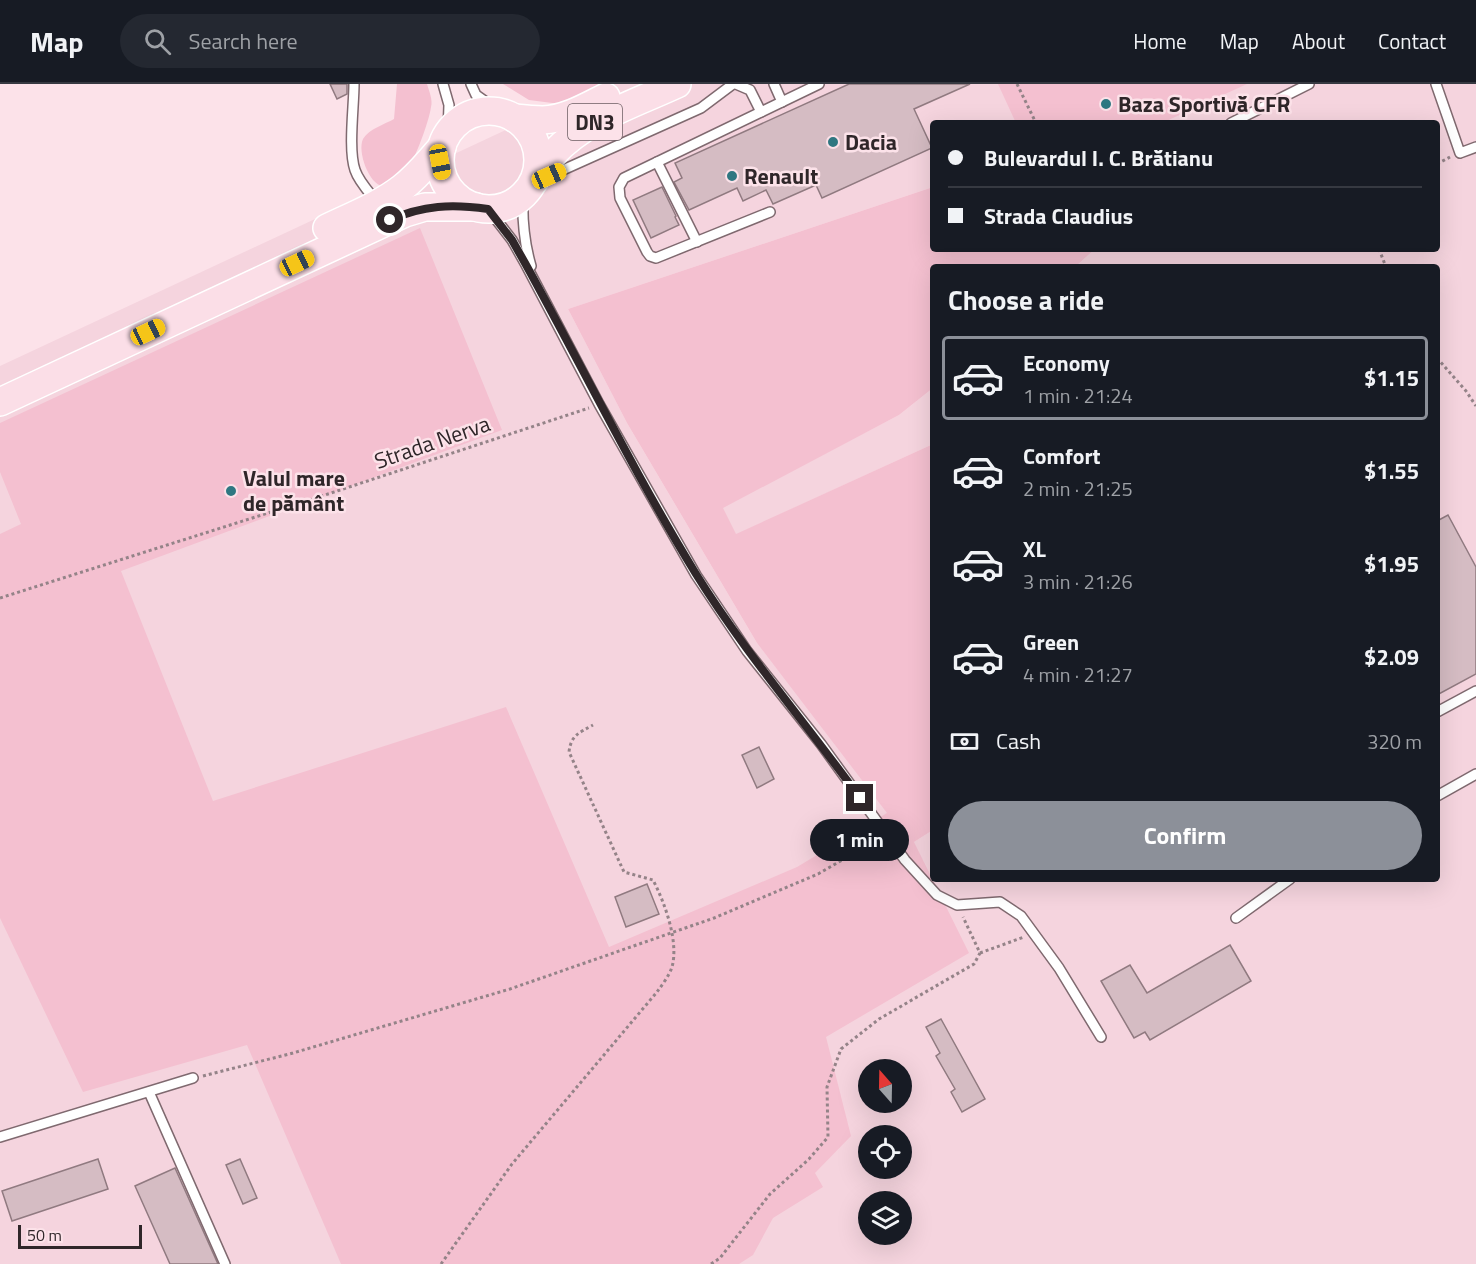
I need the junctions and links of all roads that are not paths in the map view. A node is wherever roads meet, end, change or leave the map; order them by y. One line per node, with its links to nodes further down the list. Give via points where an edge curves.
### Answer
1 (354, 84): 19 (lane, via 352,156 362,184)
2 (442, 84): 15 (lane, via 449,105)
3 (471, 84): 13 (lane, via 476,95)
4 (634, 84): 13 (main road, DN3, via 557,118)
5 (677, 84): 18 (main road, DN3, via 590,124 573,136 552,155)
6 (735, 84): 12 (lane, via 750,90); 18 (lane, via 701,108)
7 (774, 84): 11 (lane)
8 (819, 84): 11 (lane)
9 (1309, 84): 14 (lane)
10 (1436, 84): 16 (lane, via 1460,153)
11 (782, 102): 12 (lane)
12 (761, 112): 17 (lane)
13 (507, 115): 15 (main road, via 485,111 471,115 458,122); 18 (main road, via 528,131 536,147 537,166)
14 (1236, 120)
15 (445, 140): 19 (main road, via 418,174); 20 (main road, via 440,162 443,177 462,201)
16 (1476, 147)
17 (657, 162): 22 (lane); 22 (lane, via 624,178 619,187 620,198 642,243 650,256 656,258)
18 (527, 190): 20 (main road, via 510,204); 23 (lane, via 522,224)
19 (378, 203): 24 (main road)
20 (482, 208): 23 (lane, via 512,240); 25 (main road, via 425,207 405,213)
21 (770, 212): 22 (lane)
22 (697, 242)
23 (536, 283): 32 (lane, via 599,404 696,574 747,651 821,744 905,861 937,895 957,905 1000,902 1021,916)
24 (0, 384)
25 (0, 402)
26 (1476, 691): 27 (lane)
27 (1440, 710)
28 (1476, 774): 29 (lane)
29 (1440, 794)
30 (1286, 882): 31 (lane)
31 (1236, 918)
32 (1101, 1036)
33 (193, 1078): 34 (lane)
34 (149, 1092): 35 (lane); 36 (lane)
35 (0, 1137)
36 (225, 1264)

